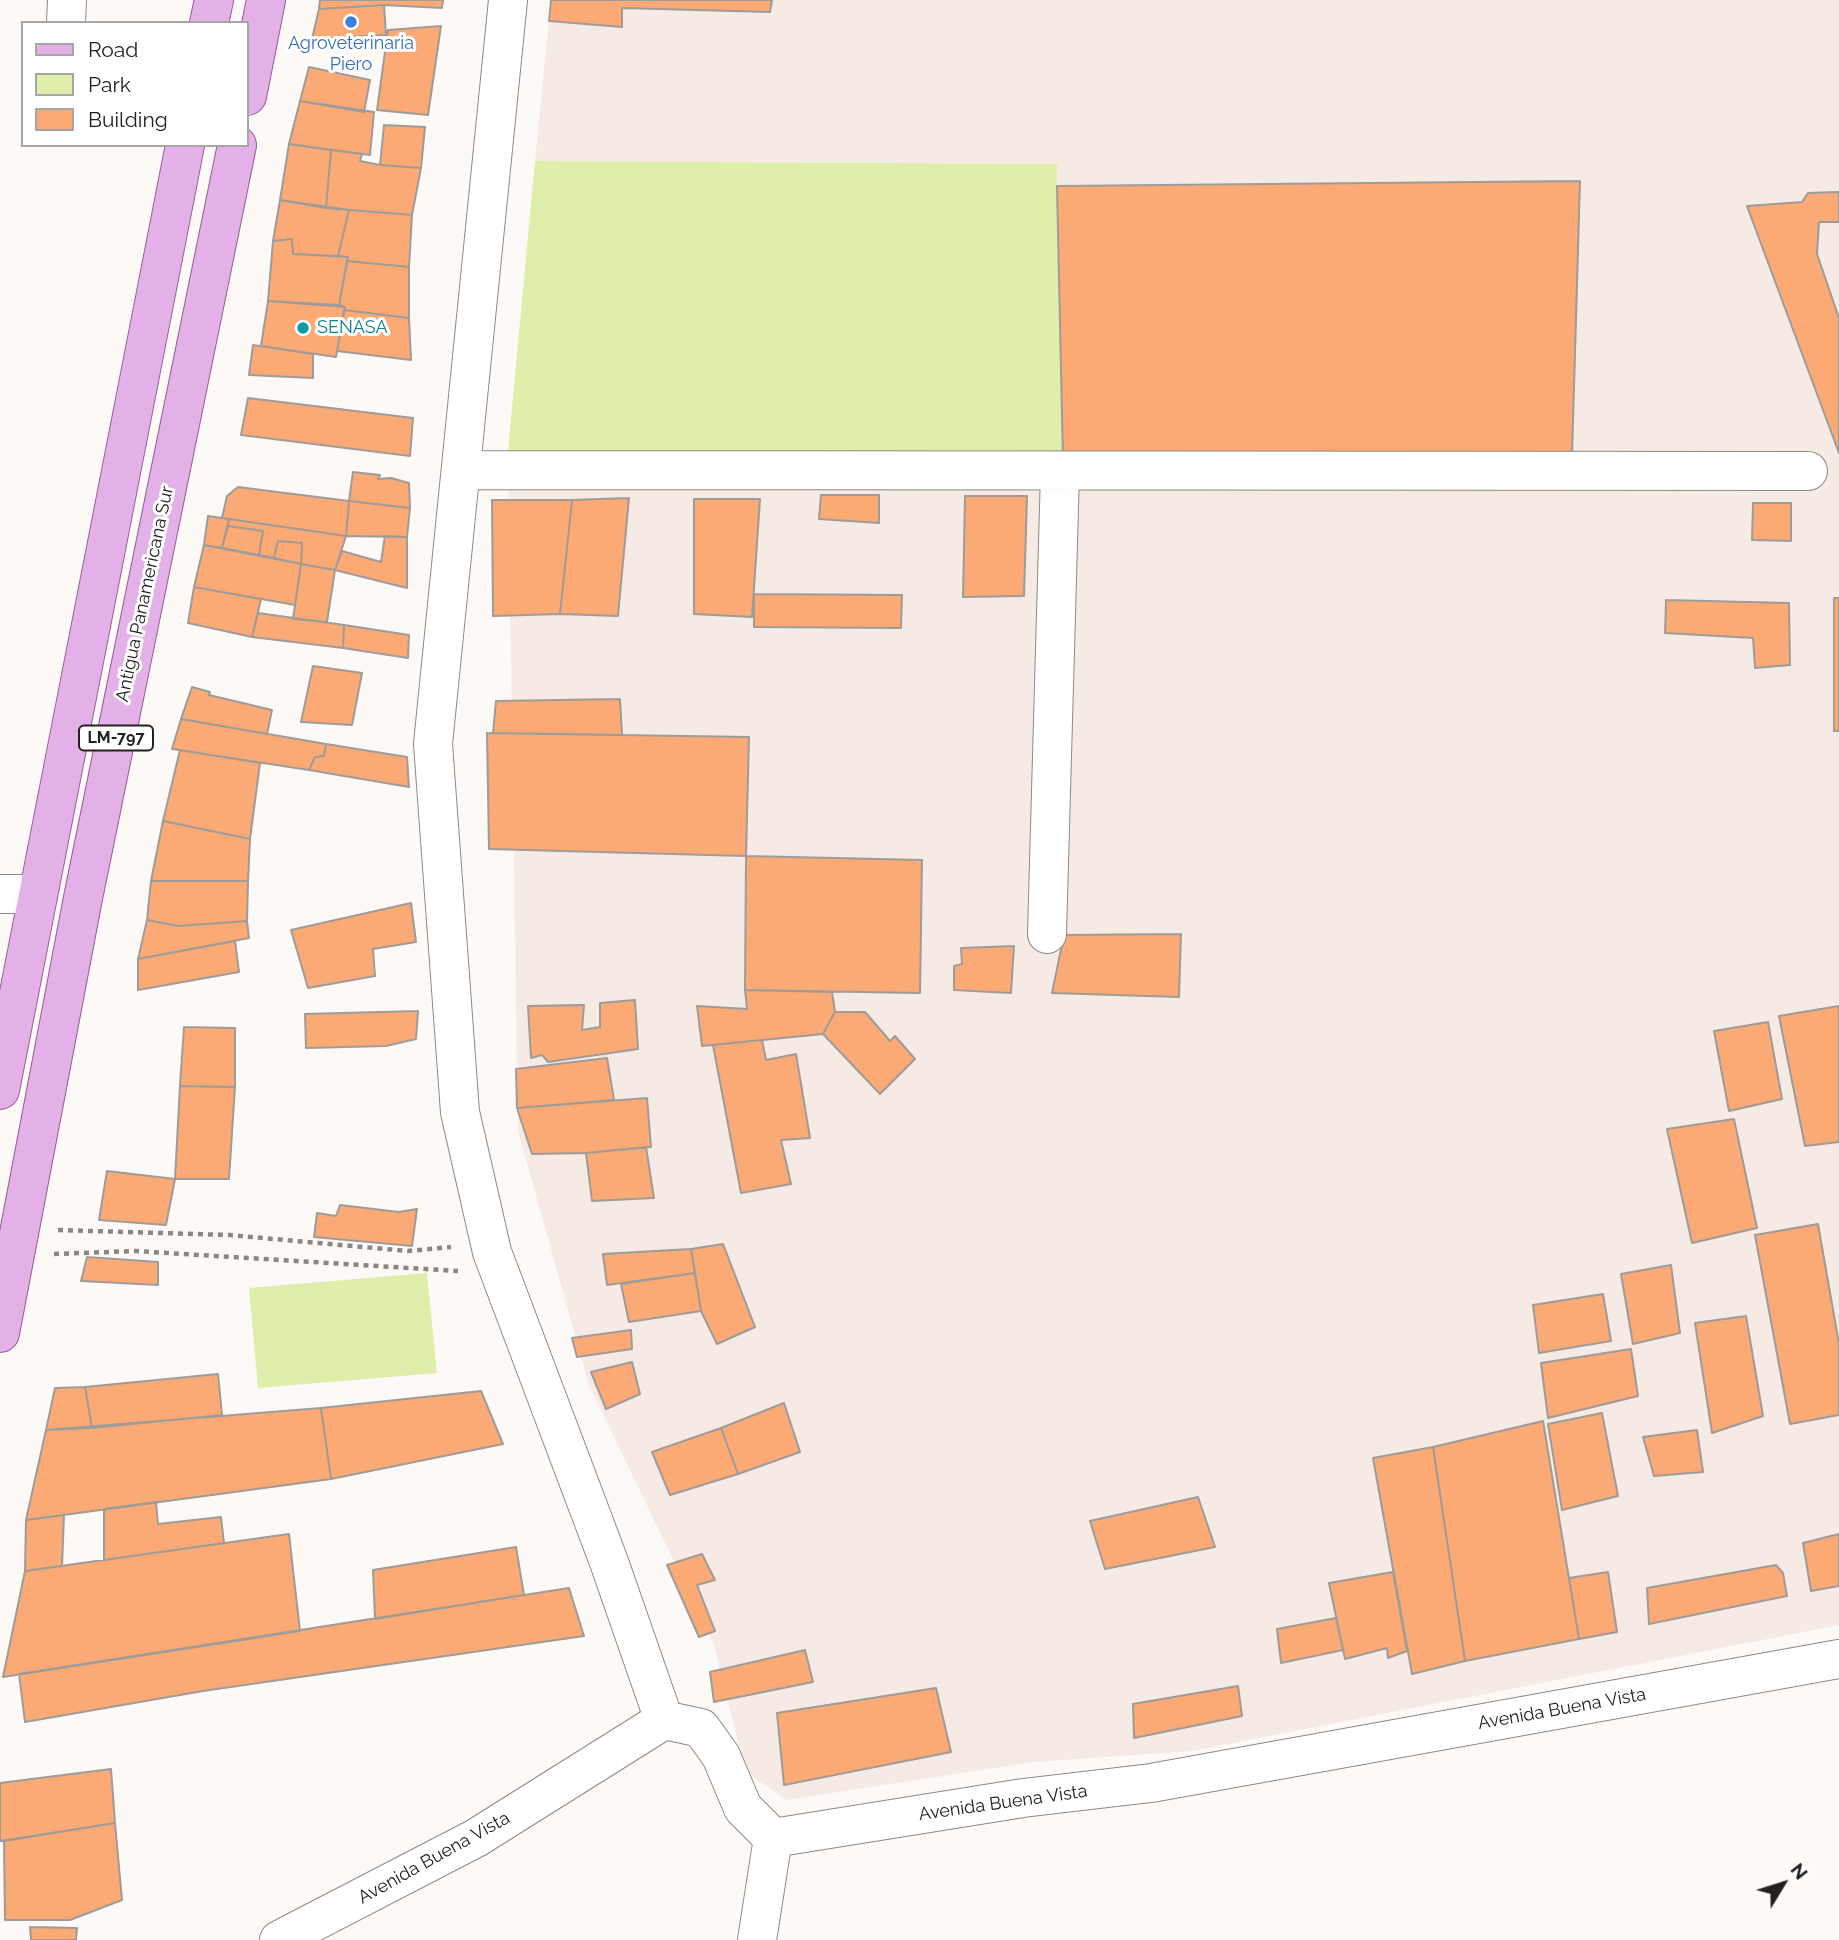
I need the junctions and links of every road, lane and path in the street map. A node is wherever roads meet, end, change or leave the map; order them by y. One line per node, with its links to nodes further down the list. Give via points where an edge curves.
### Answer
1 (67, 0): 5 (street)
2 (214, 0): 6 (main road)
3 (508, 0): 10 (street)
4 (261, 1): 7 (main road)
5 (66, 21)
6 (209, 21)
7 (248, 89)
8 (185, 147): 14 (main road, LM-797)
9 (237, 147): 17 (main road, Antigua Panamericana Sur / LM-797, via 83,898)
10 (461, 470): 12 (street); 18 (street, via 433,744 460,1112)
11 (1808, 471): 12 (street)
12 (1060, 472): 15 (street)
13 (0, 894): 14 (street)
14 (38, 894): 16 (main road, LM-797)
15 (1047, 934)
16 (0, 1090)
17 (18, 1242): 18 (path, via 135,1251); 18 (path, via 229,1235); 19 (main road, Antigua Panamericana Sur / LM-797)
18 (496, 1258): 21 (street)
19 (0, 1333)
20 (1839, 1659): 22 (street, Avenida Buena Vista, via 1151,1783 1023,1798)
21 (664, 1720): 22 (street, via 701,1728 721,1756 743,1808); 23 (street, Avenida Buena Vista, via 476,1838)
22 (773, 1838): 24 (street)
23 (279, 1940)
24 (757, 1940)

